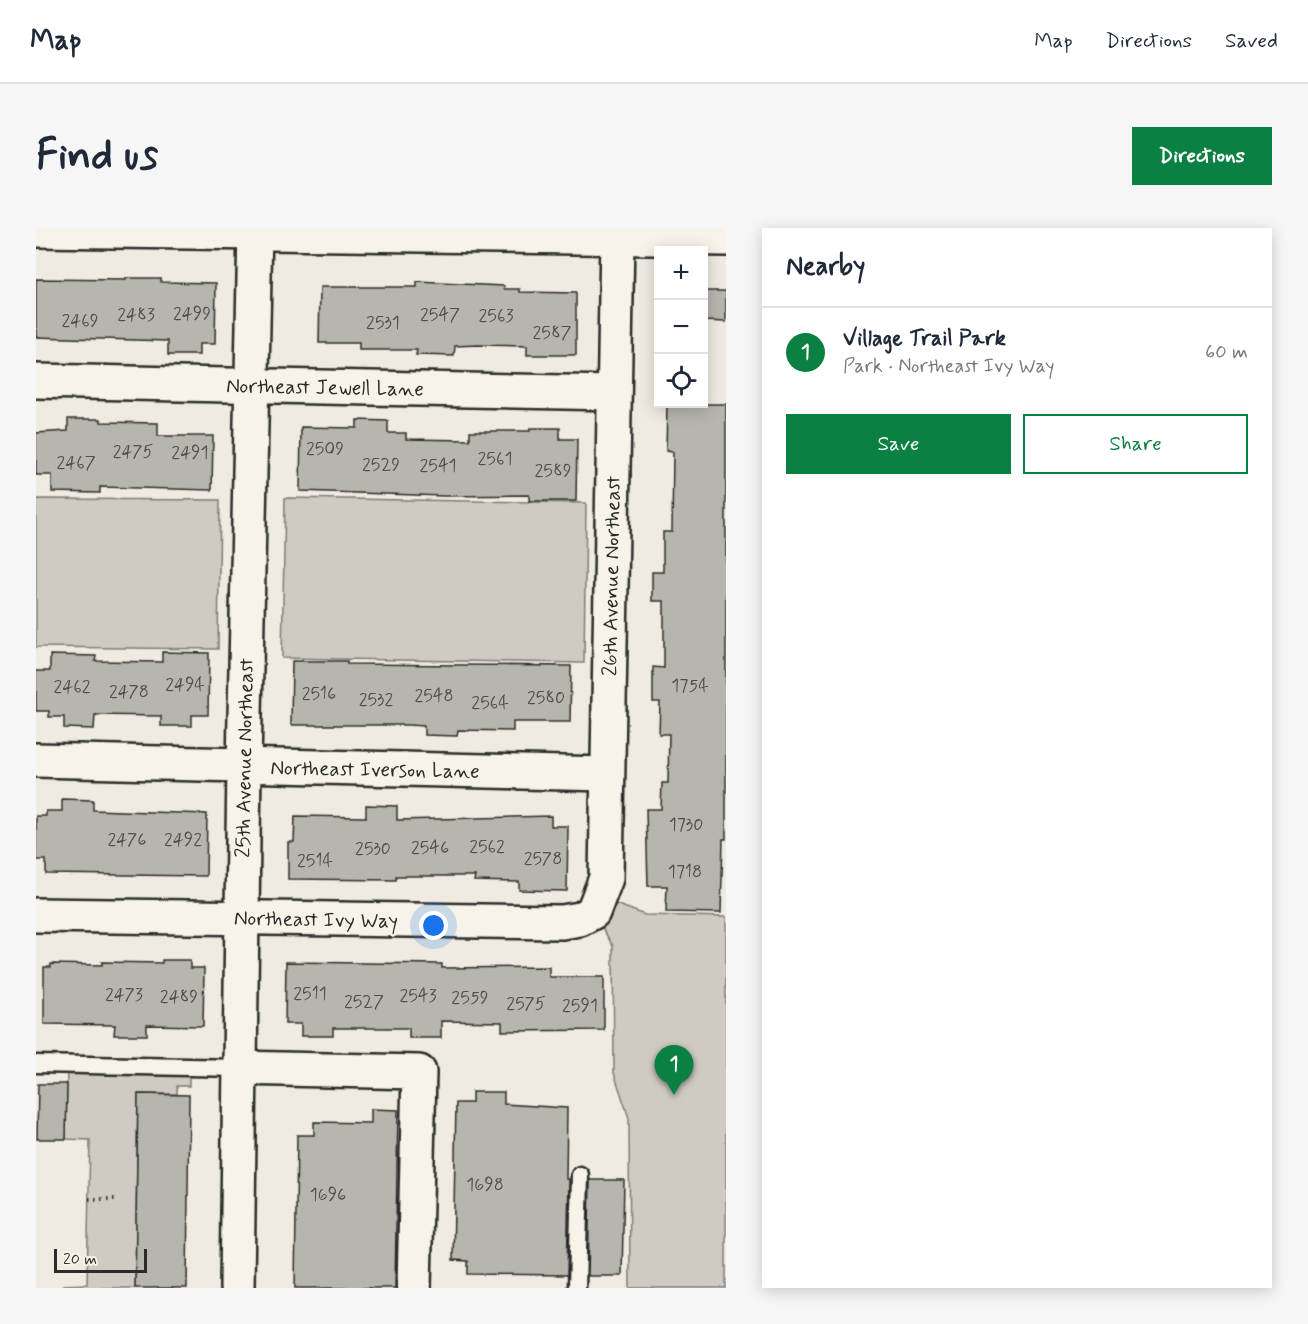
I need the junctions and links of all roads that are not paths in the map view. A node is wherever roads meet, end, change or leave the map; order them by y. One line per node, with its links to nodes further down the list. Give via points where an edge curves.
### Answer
1 (36, 230): 2 (street)
2 (255, 231): 3 (street); 7 (street, 25th Avenue Northeast)
3 (582, 232): 4 (street)
4 (617, 237): 5 (street); 8 (street, 26th Avenue Northeast)
5 (726, 239)
6 (36, 381): 7 (street, Northeast Jewell Lane)
7 (252, 386): 8 (street, Northeast Jewell Lane); 10 (street, 25th Avenue Northeast)
8 (614, 393): 11 (street, 26th Avenue Northeast)
9 (36, 760): 10 (street, Northeast Iverson Lane)
10 (244, 765): 11 (street, Northeast Iverson Lane); 14 (street, 25th Avenue Northeast)
11 (607, 774): 12 (street, 26th Avenue Northeast, via 606,878)
12 (593, 912): 14 (street, Northeast Ivy Way, via 562,922)
13 (36, 915): 14 (street, Northeast Ivy Way)
14 (242, 918): 16 (street, 25th Avenue Northeast)
15 (36, 1064): 16 (lane)
16 (240, 1068): 18 (street, 25th Avenue Northeast); 19 (street, via 419,1072)
17 (580, 1175): 20 (lane)
18 (237, 1288)
19 (414, 1288)
20 (577, 1288)

